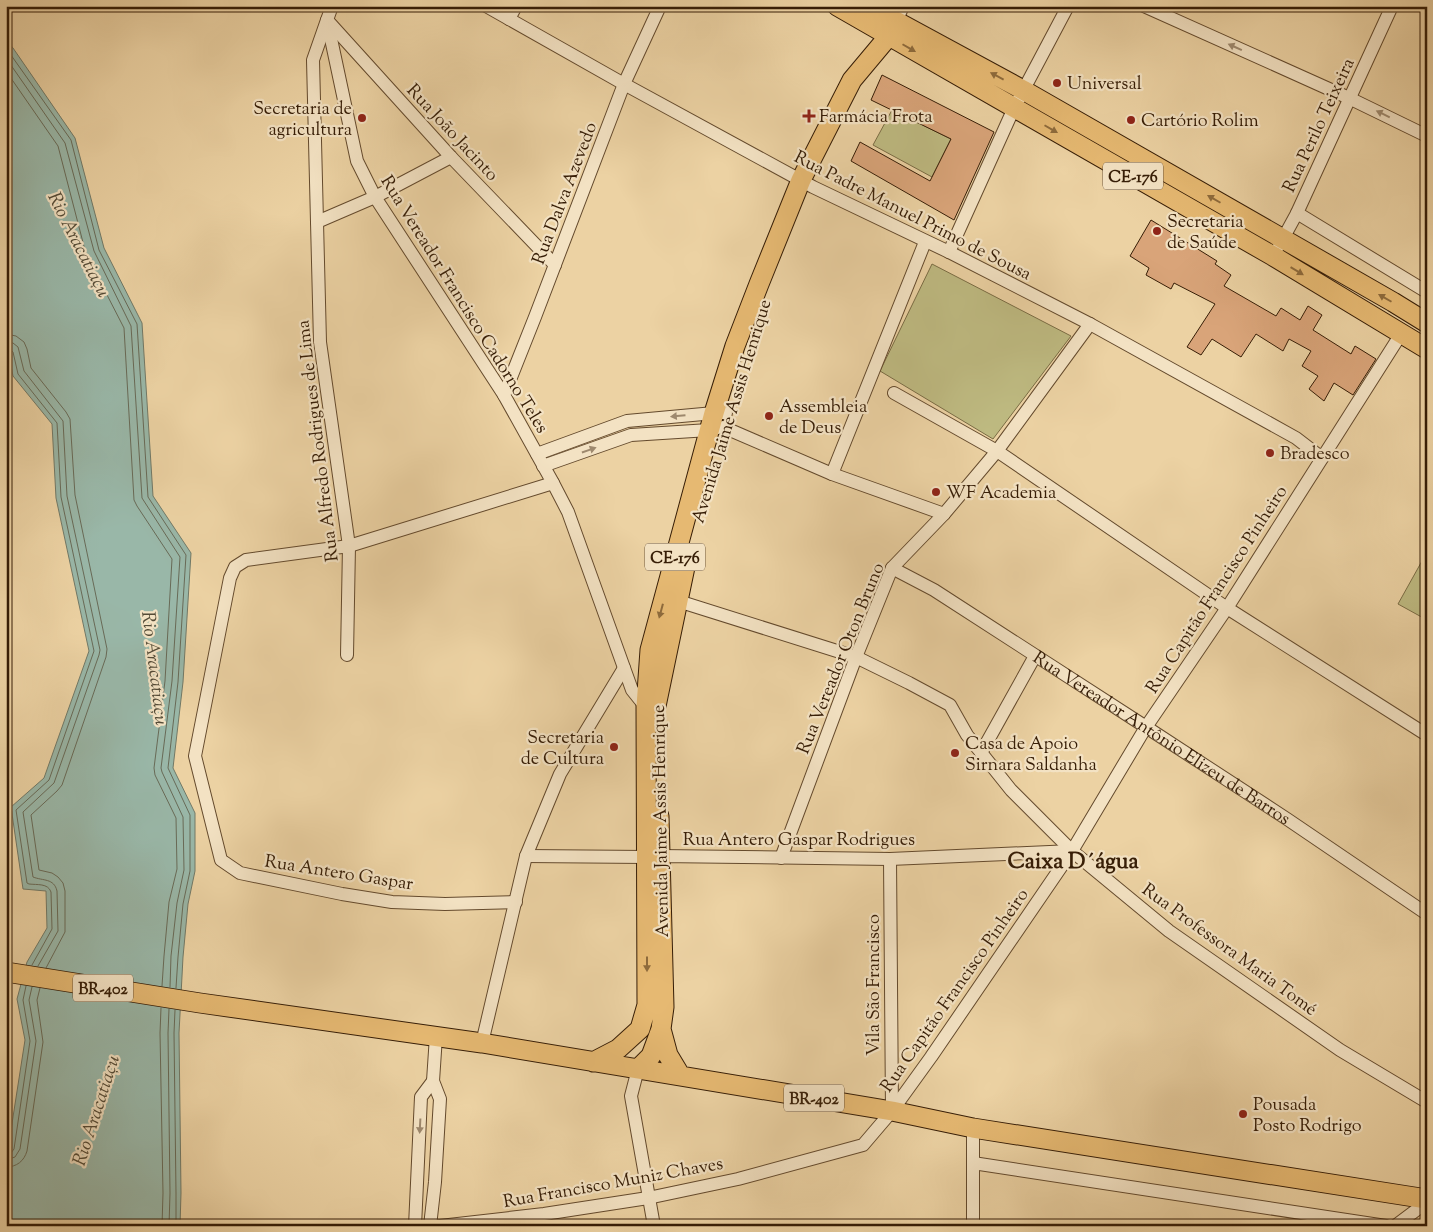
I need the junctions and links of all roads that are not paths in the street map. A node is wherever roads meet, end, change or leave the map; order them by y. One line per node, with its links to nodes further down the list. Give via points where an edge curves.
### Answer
1 (332, 6): 11 (street)
2 (486, 6): 10 (street, Rua Padre Manuel Primo de Sousa)
3 (516, 6): 10 (street)
4 (660, 6): 13 (street, Rua Dalva Azevedo)
5 (837, 6): 12 (main road, CE-176)
6 (868, 6): 12 (main road, CE-176)
7 (1068, 6): 14 (street)
8 (1144, 6): 15 (street, one-way to 8)
9 (1392, 6): 15 (street, Rua Perilo Teixeira)
10 (509, 19): 13 (street, Rua Padre Manuel Primo de Sousa)
11 (327, 20): 18 (street, Rua João Jacinto); 20 (street, Rua Vereador Francisco Cadorno Teles, via 357,161); 22 (street, Rua Alfredo Rodrigues de Lima, via 313,60)
12 (896, 21): 14 (main road, CE-176, one-way to 12); 16 (main road, CE-176, one-way to 16); 19 (main road, Avenida Jaime Assis Henrique / CE-176, via 868,60 864,86)
13 (624, 84): 19 (street, Rua Padre Manuel Primo de Sousa); 27 (street, Rua Dalva Azevedo)
14 (1023, 90): 16 (street); 23 (main road, CE-176, one-way to 14)
15 (1349, 98): 17 (street, one-way to 15); 21 (street, Rua Perilo Teixeira)
16 (1014, 108): 25 (street); 26 (main road, CE-176, one-way to 26)
17 (1427, 136)
18 (451, 157): 20 (street); 27 (street, Rua João Jacinto)
19 (807, 184): 24 (street, Rua Padre Manuel Primo de Sousa); 35 (main road, Avenida Jaime Assis Henrique / CE-176)
20 (375, 196): 22 (street); 34 (street, Rua Vereador Francisco Cadorno Teles)
21 (1297, 213): 23 (street, Rua Perilo Teixeira); 28 (street)
22 (317, 222): 42 (street, Rua Alfredo Rodrigues de Lima, via 320,342)
23 (1282, 239): 26 (street, Rua Perilo Teixeira); 30 (main road, CE-176, one-way to 23)
24 (925, 242): 25 (street, Rua Padre Manuel Primo de Sousa); 39 (street)
25 (948, 252): 29 (street, Rua Padre Manuel Primo de Sousa)
26 (1273, 256): 31 (main road, CE-176, one-way to 31)
27 (555, 265): 34 (street, Rua Dalva Azevedo)
28 (1427, 292)
29 (1090, 324): 36 (street, Rua Vereador Oton Bruno); 37 (street, Rua Padre Manuel Primo de Sousa, via 1296,438)
30 (1427, 324)
31 (1401, 334): 32 (main road, CE-176); 37 (street, Rua Capitão Francisco Pinheiro)
32 (1427, 349)
33 (894, 393): 36 (street)
34 (504, 395): 38 (street, Rua Vereador Francisco Cadorno Teles)
35 (718, 421): 38 (street, one-way to 35, via 630,436); 38 (street, one-way to 38, via 627,421); 39 (street); 44 (main road, Avenida Jaime Assis Henrique / CE-176); 50 (main road, CE-176, one-way to 50, via 650,650)
36 (997, 451): 41 (street, Rua Vereador Oton Bruno); 45 (street)
37 (1322, 458): 45 (street, Rua Capitão Francisco Pinheiro)
38 (540, 460): 40 (street, Rua Vereador Francisco Cadorno Teles)
39 (832, 474): 41 (street)
40 (553, 484): 42 (street); 49 (street, Rua Vereador Francisco Cadorno Teles, via 568,512)
41 (944, 514): 43 (street, Rua Vereador Oton Bruno)
42 (349, 546): 46 (street, Rua Alfredo Rodrigues de Lima); 59 (street, Rua Antero Gaspar, via 246,560 235,567 230,578 195,756 221,860 240,873 392,902)
43 (892, 568): 47 (street, Rua Vereador Antônio Elizeu de Barros, via 934,590); 48 (street, Rua Vereador Oton Bruno)
44 (678, 601): 48 (street, Rua Professora Maria Tomé); 50 (main road, Avenida Jaime Assis Henrique / CE-176)
45 (1228, 608): 51 (street, Rua Capitão Francisco Pinheiro); 52 (street)
46 (347, 656)
47 (1035, 656): 51 (street, Rua Vereador Antônio Elizeu de Barros); 53 (street)
48 (856, 657): 53 (street, Rua Professora Maria Tomé, via 950,706); 57 (street, Rua Vereador Oton Bruno)
49 (624, 668): 50 (street, Rua Vereador Francisco Cadorno Teles, via 632,690); 55 (street, via 560,774)
50 (651, 714): 56 (main road, Avenida Jaime Assis Henrique / CE-176)
51 (1146, 727): 54 (street, Rua Capitão Francisco Pinheiro); 60 (street, Rua Vereador Antônio Elizeu de Barros)
52 (1427, 735)
53 (981, 753): 54 (street, Rua Professora Maria Tomé, via 1011,790)
54 (1072, 850): 58 (street, Rua Antero Gaspar Rodrigues); 70 (street, Rua Professora Maria Tomé, via 1169,931 1340,1050); 71 (street, Rua Capitão Francisco Pinheiro)
55 (526, 856): 56 (street, Rua Antero Gaspar Rodrigues); 59 (street)
56 (653, 856): 57 (street, Rua Antero Gaspar Rodrigues); 62 (main road, CE-176, one-way to 62, via 647,1005); 63 (main road, Avenida Jaime Assis Henrique / CE-176, via 664,1007)
57 (781, 858): 58 (street, Rua Antero Gaspar Rodrigues)
58 (890, 859): 71 (street, Vila São Francisco)
59 (516, 902): 65 (street)
60 (1427, 914)
61 (6, 972): 64 (main road, BR-402)
62 (640, 1029): 66 (main road, via 618,1049); 67 (main road)
63 (661, 1029): 67 (main road, via 651,1056); 68 (main road, Avenida Jaime Assis Henrique / CE-176, via 668,1055)
64 (436, 1036): 65 (main road, BR-402); 69 (street)
65 (482, 1043): 66 (main road, BR-402)
66 (593, 1062): 67 (main road, BR-402)
67 (638, 1069): 68 (main road, BR-402); 74 (street, via 631,1096)
68 (680, 1075): 71 (main road, BR-402)
69 (433, 1081): 76 (street, one-way to 76, via 422,1097); 77 (street, via 440,1099)
70 (1427, 1102)
71 (892, 1111): 72 (main road, BR-402); 74 (street, Rua Francisco Muniz Chaves, via 863,1145)
72 (973, 1128): 73 (street); 75 (main road, BR-402)
73 (973, 1163): 80 (street); 81 (street)
74 (648, 1198): 78 (street, Rua Francisco Muniz Chaves); 79 (street)
75 (1427, 1200): 82 (street)
76 (415, 1226)
77 (430, 1226)
78 (440, 1226)
79 (654, 1226)
80 (973, 1226)
81 (1386, 1226)
82 (1395, 1226)

